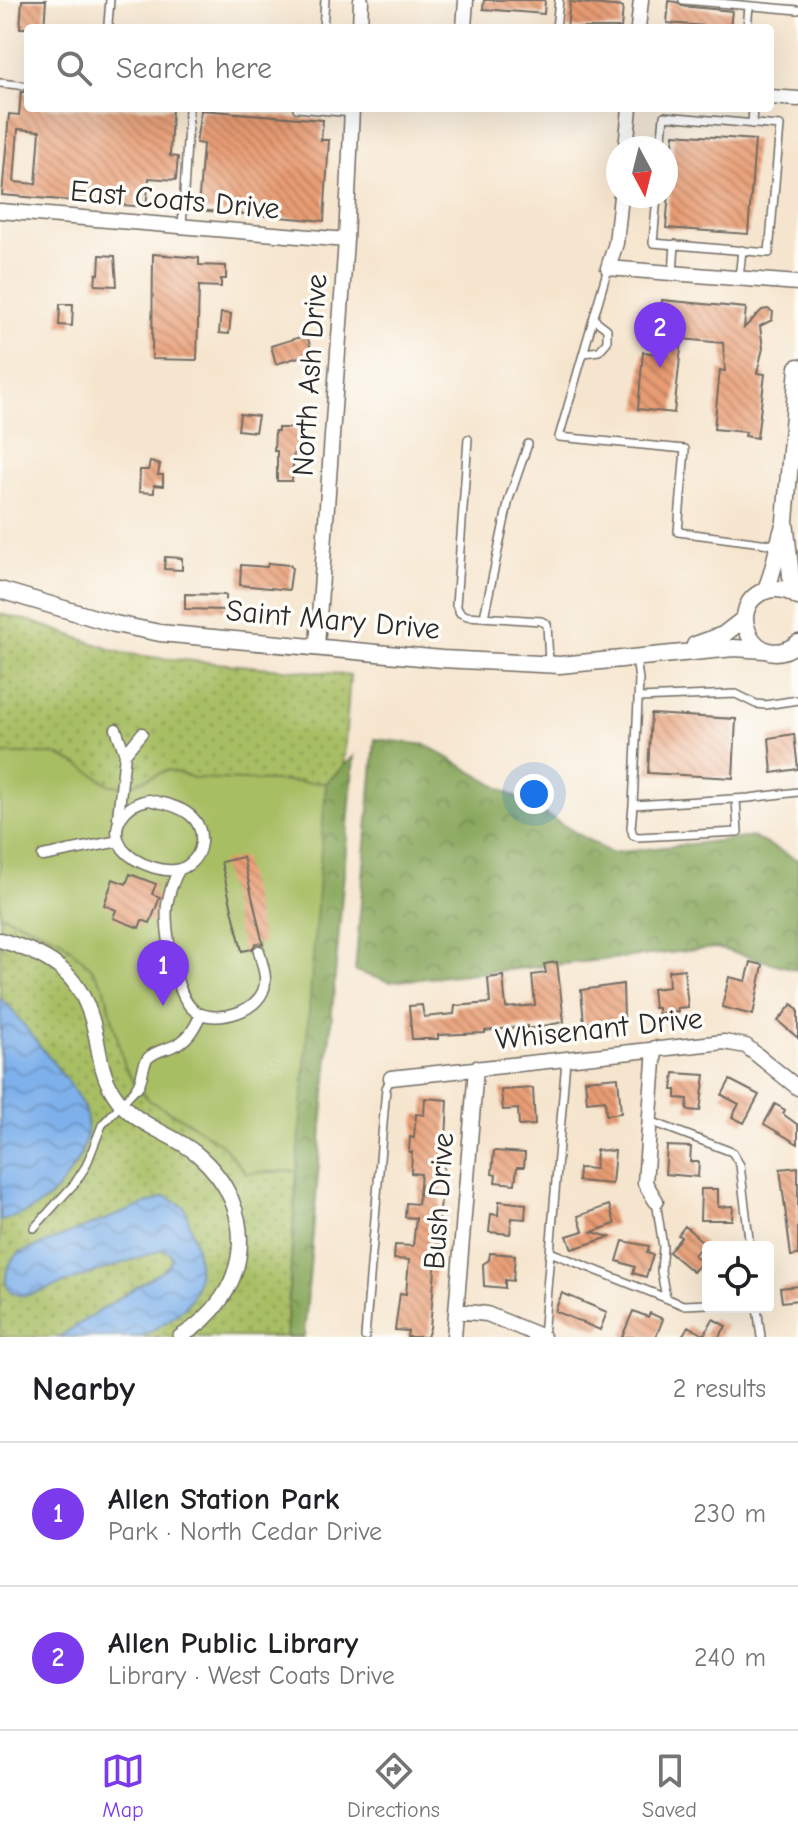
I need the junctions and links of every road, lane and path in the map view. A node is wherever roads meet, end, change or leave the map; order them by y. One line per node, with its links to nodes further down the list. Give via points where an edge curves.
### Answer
1 (110, 0): 10 (lane)
2 (325, 0): 11 (lane)
3 (361, 0): 12 (street)
4 (466, 0): 13 (street)
5 (559, 0): 14 (lane)
6 (641, 0): 15 (street)
7 (683, 0): 8 (lane)
8 (749, 6): 9 (lane); 16 (lane)
9 (798, 10)
10 (108, 24)
11 (323, 24)
12 (360, 24)
13 (464, 24)
14 (556, 24)
15 (638, 24)
16 (747, 24)
17 (0, 83): 18 (lane)
18 (24, 86)
19 (774, 97): 20 (street)
20 (798, 99)
21 (189, 112): 33 (lane)
22 (352, 112): 34 (street, North Ash Drive)
23 (630, 112): 28 (street)
24 (687, 112): 26 (lane)
25 (753, 112): 27 (lane)
26 (686, 118): 27 (lane); 29 (lane, via 664,116)
27 (752, 124): 36 (lane, via 780,126 769,253)
28 (627, 136)
29 (662, 136)
30 (620, 208): 37 (street)
31 (656, 208): 35 (lane, via 653,243)
32 (0, 211): 33 (street, East Coats Drive)
33 (182, 226): 34 (street, East Coats Drive)
34 (346, 240): 55 (street, North Ash Drive)
35 (675, 244): 36 (lane); 38 (lane)
36 (742, 250): 39 (lane)
37 (608, 268): 38 (street); 41 (lane)
38 (673, 274): 39 (street)
39 (739, 279): 40 (street)
40 (798, 283)
41 (594, 319): 42 (lane); 42 (lane, via 607,329 607,342 599,351)
42 (584, 353): 49 (lane, via 559,437 685,449 678,532)
43 (798, 367): 44 (street)
44 (796, 408): 47 (street)
45 (468, 439): 53 (lane, via 456,605 460,613)
46 (528, 444): 53 (lane, via 509,499)
47 (793, 495): 48 (street)
48 (785, 521): 49 (street); 52 (street)
49 (777, 545): 51 (street)
50 (0, 590): 55 (street, Saint Mary Drive, via 145,630)
51 (765, 591): 52 (street, via 781,589); 54 (street, via 751,602)
52 (797, 596)
53 (484, 617): 60 (lane, via 547,624)
54 (745, 618): 57 (street, via 750,637); 58 (street, Saint Mary Drive, via 723,635)
55 (317, 646): 60 (street, Saint Mary Drive)
56 (795, 648): 57 (street, Saint Mary Drive)
57 (765, 650): 58 (street, Saint Mary Drive)
58 (667, 654): 59 (street, Saint Mary Drive)
59 (636, 658): 60 (street, Saint Mary Drive); 61 (lane)
60 (549, 665)
61 (638, 698): 62 (lane, via 736,694 765,705); 68 (lane)
62 (798, 700)
63 (116, 729): 65 (street)
64 (142, 733): 65 (street)
65 (125, 754): 69 (street)
66 (798, 792): 67 (lane)
67 (736, 799): 68 (lane); 68 (lane, via 738,832 670,836 633,835)
68 (633, 805)
69 (118, 828): 70 (street); 72 (street, via 124,812 140,802 158,802 191,816 201,832 199,851)
70 (119, 841): 71 (street); 72 (street, via 138,860 158,869)
71 (43, 856)
72 (179, 870): 75 (street, via 170,893 167,929 180,991)
73 (0, 940): 82 (street, via 50,959 79,989 92,1017 102,1068)
74 (259, 951): 75 (street, via 266,981 253,1004 215,1017)
75 (201, 1014): 80 (street, via 187,1037 150,1056)
76 (655, 1048): 77 (street, Whisenant Drive); 81 (street, Whisenant Drive, via 736,1043); 83 (street)
77 (567, 1058): 78 (street, Whisenant Drive); 87 (lane)
78 (476, 1068): 79 (street, Whisenant Drive); 90 (street, Bush Drive)
79 (391, 1078): 93 (lane)
80 (137, 1087): 82 (lane)
81 (798, 1088)
82 (120, 1102): 85 (lane, via 102,1125 75,1183); 92 (street, via 135,1118 193,1151 214,1170 233,1202 239,1245 231,1285 212,1314)
83 (648, 1121): 84 (street, via 645,1183); 86 (lane, via 732,1152 740,1165)
84 (656, 1201): 88 (lane)
85 (34, 1228)
86 (749, 1241)
87 (550, 1252): 88 (lane); 95 (lane)
88 (666, 1298): 89 (lane)
89 (702, 1305)
90 (457, 1311): 94 (street, Bush Drive); 95 (street, via 487,1314)
91 (758, 1313): 96 (lane)
92 (180, 1337)
93 (365, 1337)
94 (454, 1337)
95 (543, 1337)
96 (761, 1337)

